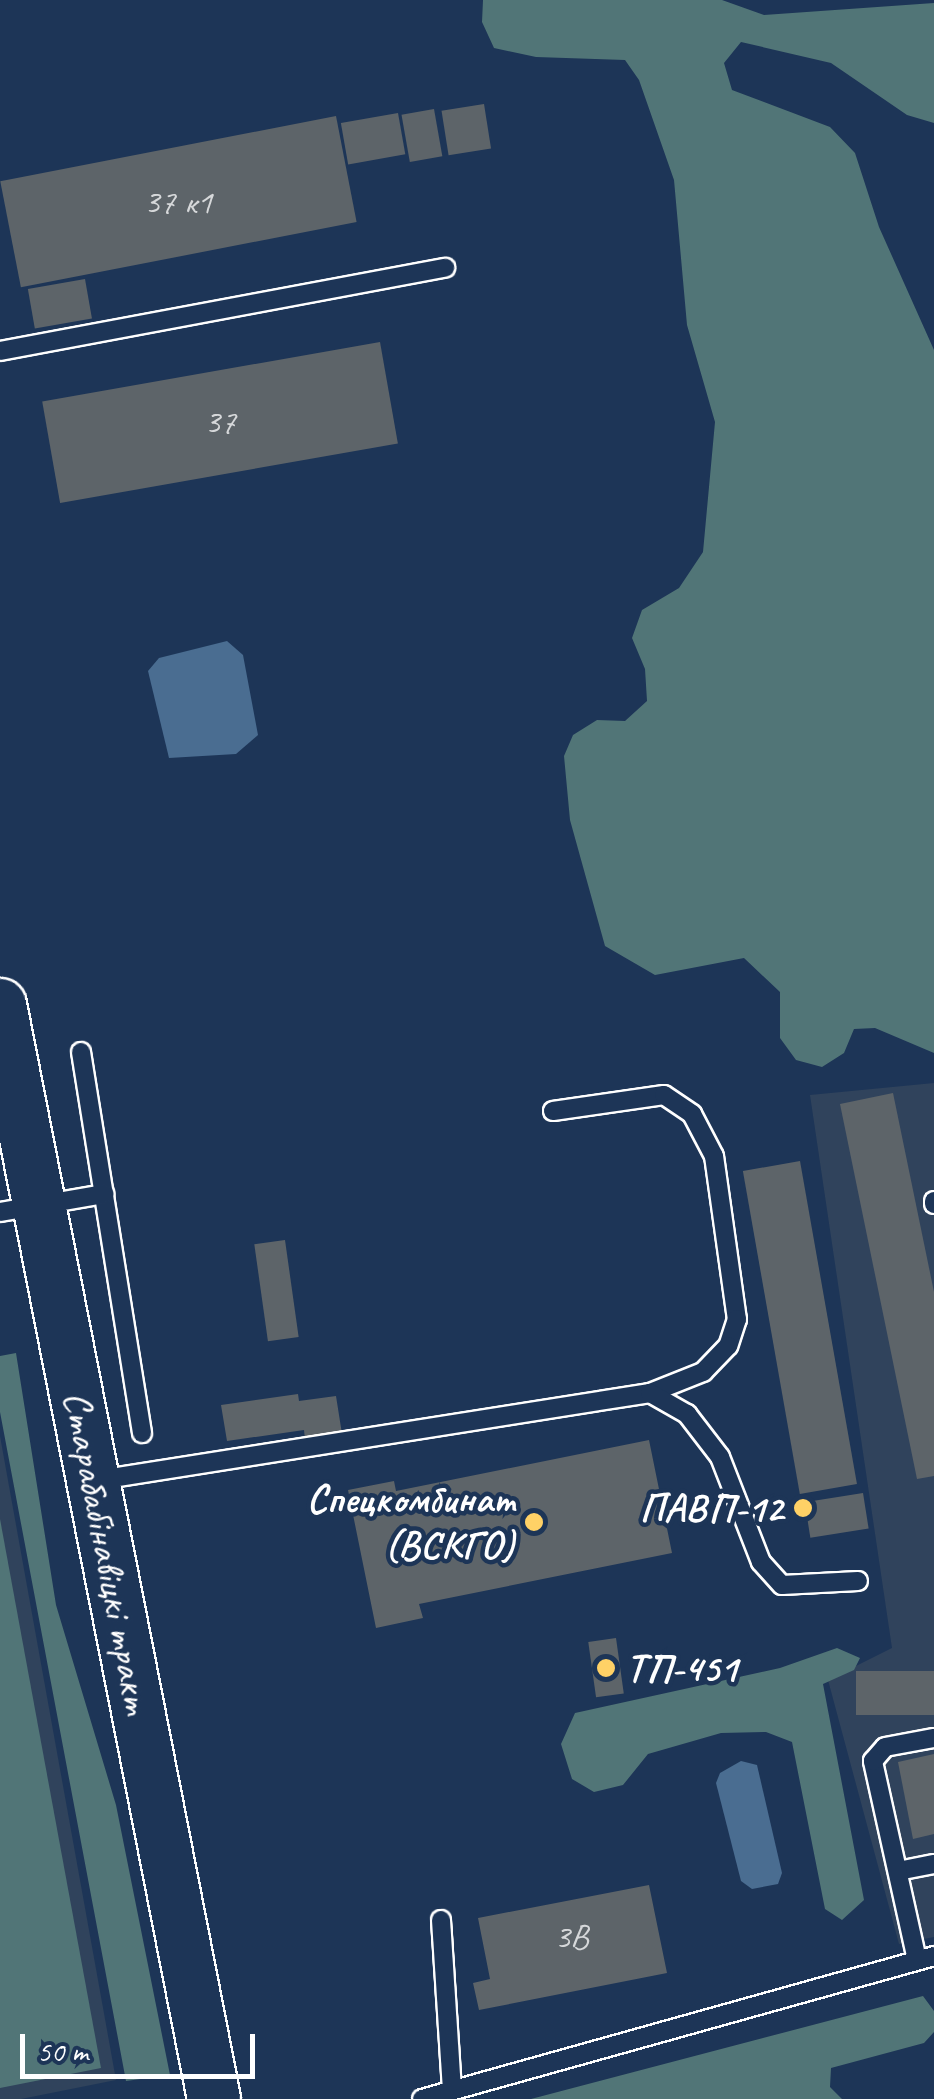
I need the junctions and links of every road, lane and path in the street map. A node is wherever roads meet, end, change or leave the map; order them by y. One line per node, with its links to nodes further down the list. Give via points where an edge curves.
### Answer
1 (445, 268): 2 (lane)
2 (0, 351)
3 (0, 1005): 7 (street, Старабабінавіцкі тракт)
4 (81, 1052): 6 (lane)
5 (553, 1111): 8 (lane, via 664,1095 692,1114 714,1156 737,1319 728,1346 703,1372)
6 (104, 1194): 7 (lane); 9 (lane)
7 (18, 1209): 10 (street, Старабабінавіцкі тракт)
8 (650, 1393): 10 (lane); 11 (lane, via 687,1414 720,1457 761,1562 782,1585)
9 (142, 1433)
10 (94, 1481): 18 (street, Старабабінавіцкі тракт)
11 (858, 1581)
12 (934, 1738): 14 (lane, via 884,1747 872,1761)
13 (934, 1864): 14 (lane)
14 (898, 1871): 16 (lane)
15 (441, 1920): 17 (lane)
16 (929, 1957): 17 (lane)
17 (452, 2090): 19 (lane)
18 (214, 2099)
19 (422, 2099)

